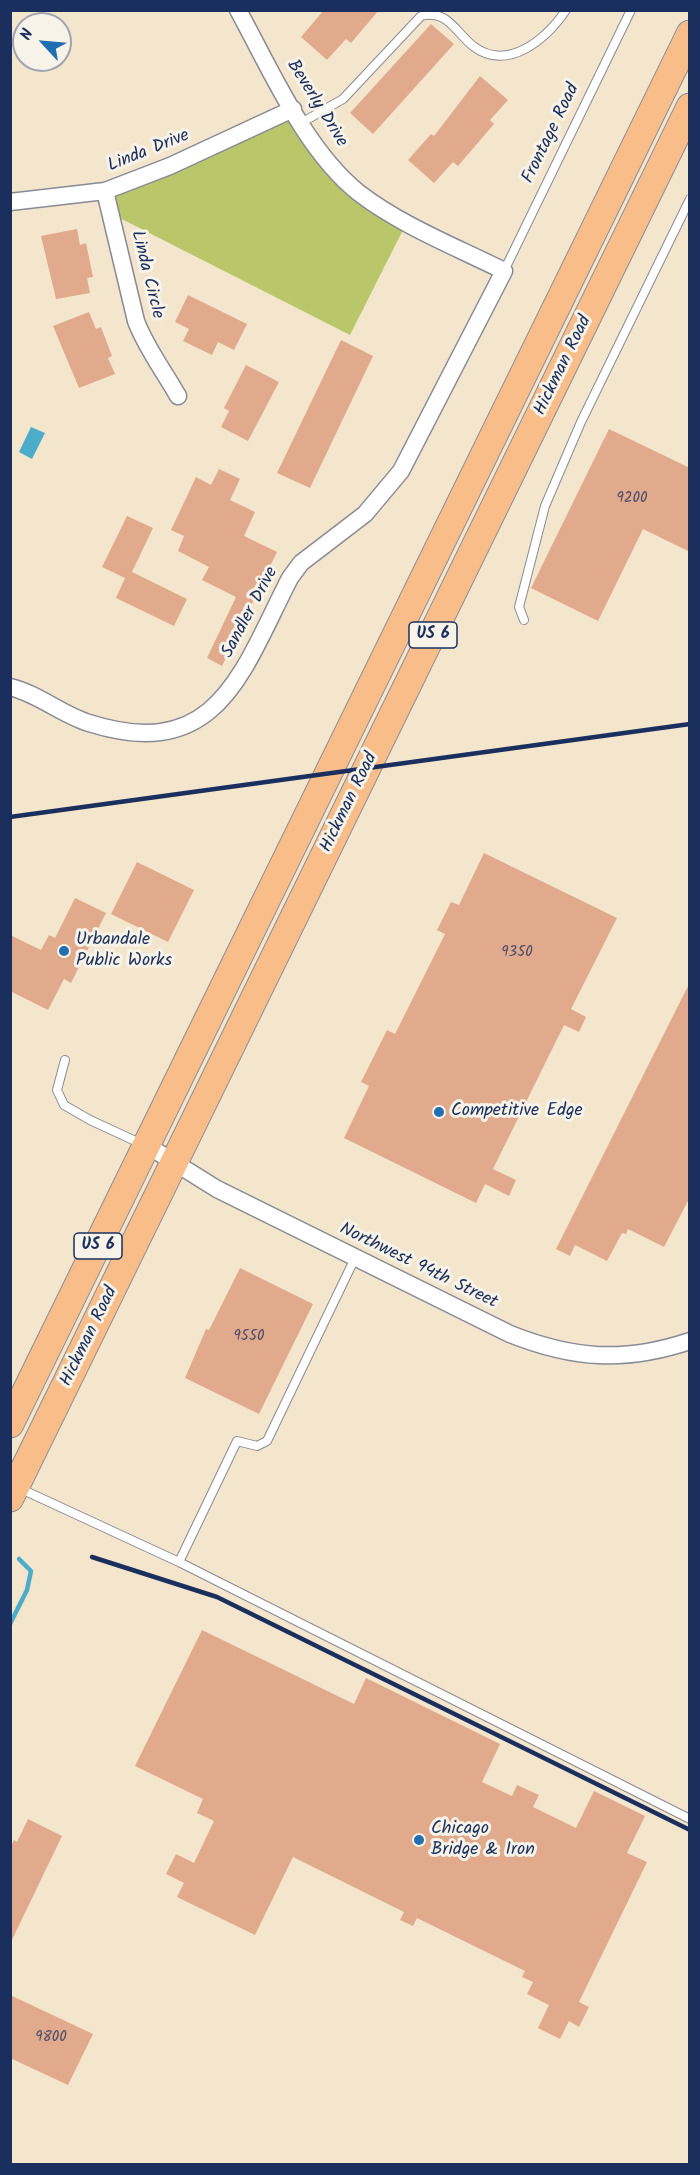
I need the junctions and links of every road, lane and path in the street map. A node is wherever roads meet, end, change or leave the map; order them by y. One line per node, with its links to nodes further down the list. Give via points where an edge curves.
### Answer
1 (238, 10): 6 (street, Beverly Drive)
2 (566, 10): 6 (lane, via 537,43 507,54 474,47 445,17 421,16 343,99)
3 (631, 10): 10 (lane, Frontage Road)
4 (690, 33): 15 (main road, Hickman Road / US 6)
5 (690, 107): 16 (main road, Hickman Road / US 6)
6 (297, 116): 7 (street, Linda Drive); 10 (street, Beverly Drive, via 324,158 359,193 393,215)
7 (105, 191): 9 (street, Linda Drive); 11 (street, Linda Circle, via 142,338)
8 (690, 200): 12 (lane, via 581,422 545,506 519,607)
9 (10, 202)
10 (504, 271): 13 (street, Sandler Drive, via 401,471 365,514 301,563 235,686 212,711 183,728 151,735 124,733 87,723)
11 (178, 396)
12 (524, 620)
13 (10, 687)
14 (66, 1060): 15 (lane, via 57,1090 64,1105)
15 (147, 1146): 16 (street, Northwest 94th Street); 19 (main road, Hickman Road / US 6)
16 (174, 1163): 17 (street, Northwest 94th Street, via 217,1189); 20 (main road, Hickman Road / US 6)
17 (356, 1258): 18 (street, Northwest 94th Street, via 510,1334 569,1353 624,1356); 21 (lane, via 267,1441 257,1446 237,1441)
18 (690, 1341)
19 (10, 1424)
20 (12, 1490): 21 (lane)
21 (179, 1562): 22 (lane)
22 (690, 1819)

